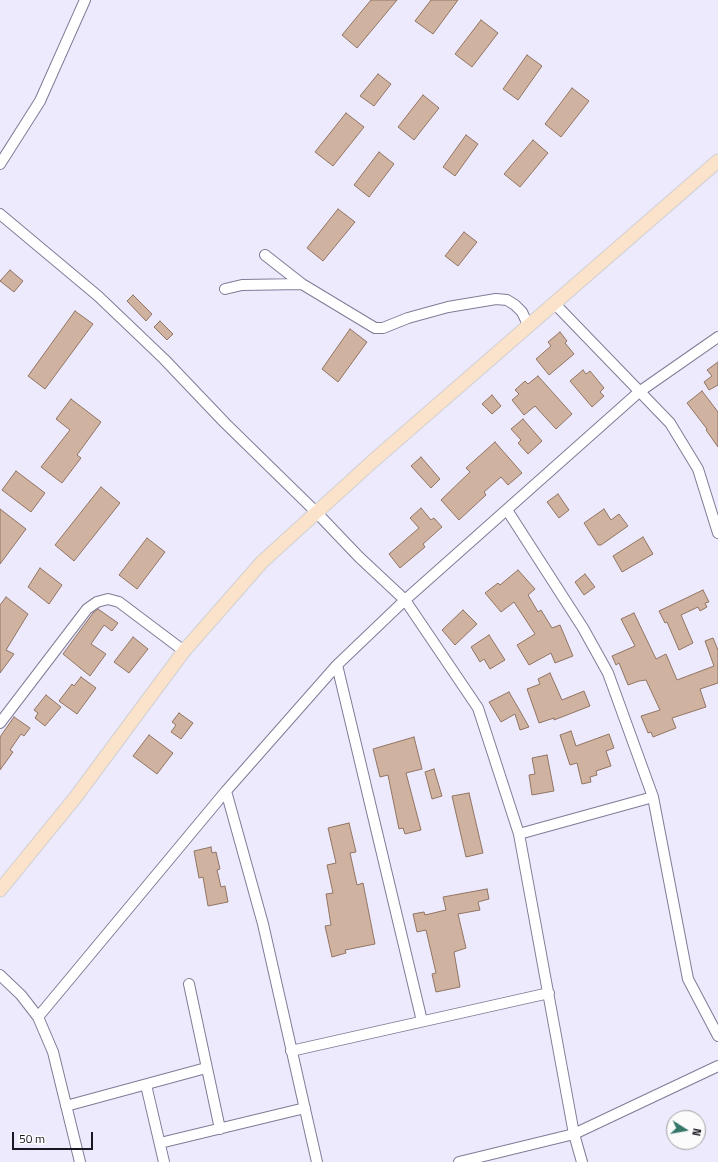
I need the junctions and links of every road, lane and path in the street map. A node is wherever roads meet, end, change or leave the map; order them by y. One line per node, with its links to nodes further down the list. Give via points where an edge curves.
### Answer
1 (85, 0): 3 (street, via 40,101)
2 (718, 161): 8 (main road)
3 (0, 164)
4 (0, 214): 13 (street, via 98,296 164,358 225,423)
5 (265, 255): 6 (street)
6 (302, 284): 7 (street, via 242,285); 9 (street, via 375,328 448,307 496,299 507,300 516,305)
7 (225, 289)
8 (555, 304): 9 (main road); 11 (street)
9 (529, 327): 13 (main road)
10 (718, 337): 11 (street)
11 (639, 392): 12 (street); 14 (street, via 670,423 698,469)
12 (507, 510): 15 (street); 20 (street, via 583,628 608,673)
13 (317, 513): 15 (street); 16 (main road, via 242,583)
14 (718, 533)
15 (405, 600): 17 (street); 21 (street, via 478,708)
16 (184, 651): 18 (street, via 119,602 108,599 97,602 87,609); 22 (main road, via 75,798)
17 (337, 665): 19 (street); 27 (street)
18 (0, 723)
19 (226, 791): 26 (street); 29 (street, via 263,924)
20 (653, 797): 21 (street); 28 (street, via 688,979)
21 (519, 834): 25 (street)
22 (0, 890)
23 (0, 975): 26 (street)
24 (189, 984): 31 (street)
25 (549, 993): 27 (street); 36 (street)
26 (38, 1017): 33 (street, via 53,1052)
27 (422, 1021): 29 (street)
28 (718, 1036)
29 (291, 1050): 34 (street)
30 (718, 1066): 36 (street)
31 (206, 1068): 32 (street); 35 (street)
32 (146, 1085): 33 (street); 37 (street)
33 (66, 1106): 39 (street)
34 (305, 1108): 35 (street); 41 (street)
35 (220, 1129): 37 (street)
36 (574, 1134): 38 (street); 42 (street)
37 (160, 1143): 40 (street)
38 (464, 1161)
39 (80, 1162)
40 (164, 1162)
41 (317, 1162)
42 (582, 1162)

